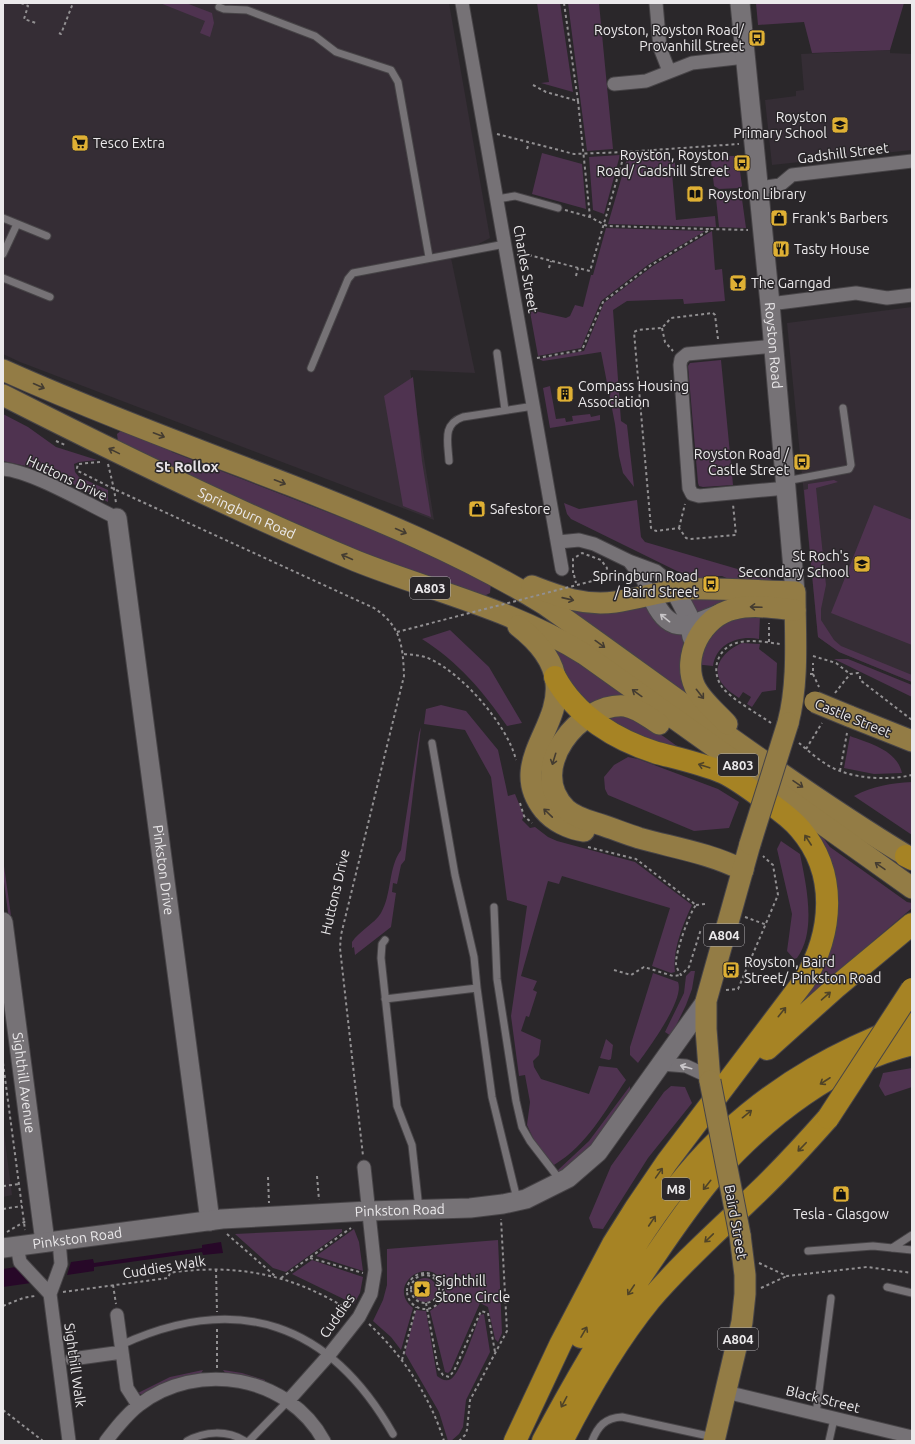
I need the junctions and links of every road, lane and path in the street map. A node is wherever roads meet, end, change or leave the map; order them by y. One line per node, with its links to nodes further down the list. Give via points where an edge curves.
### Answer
1 (21, 3): 8 (path, via 28,6 24,19)
2 (72, 3): 9 (path, via 61,34)
3 (462, 3): 15 (street, Charles Street)
4 (564, 3): 14 (path)
5 (656, 3): 11 (street, via 660,48)
6 (740, 3): 10 (street, Royston Road)
7 (223, 6): 34 (lane, via 247,10 315,36 336,52 391,70 398,82)
8 (36, 23)
9 (59, 33)
10 (745, 57): 11 (street, via 692,63); 17 (street, Royston Road)
11 (669, 71): 12 (street, via 642,82)
12 (614, 84)
13 (533, 85): 14 (path, via 546,92)
14 (578, 101): 20 (path)
15 (486, 138): 16 (path, via 500,134); 23 (street, Charles Street)
16 (529, 142): 18 (path); 20 (path)
17 (754, 143): 19 (path); 22 (street, Royston Road)
18 (527, 149)
19 (625, 152): 20 (path); 28 (path)
20 (584, 155): 25 (path)
21 (912, 161): 22 (street, Gadshill Street, via 792,175 780,185)
22 (759, 188): 30 (street, Royston Road)
23 (497, 199): 24 (lane, via 515,196); 32 (street, Charles Street)
24 (558, 208): 25 (path)
25 (590, 217): 28 (path)
26 (3, 218): 27 (lane)
27 (17, 224): 31 (lane); 33 (lane)
28 (604, 225): 29 (path); 37 (path, via 592,270)
29 (711, 229): 30 (path); 47 (path, via 651,265 603,302 582,350)
30 (763, 231): 42 (street, Royston Road)
31 (46, 236)
32 (506, 250): 34 (lane); 35 (path); 47 (street, Charles Street)
33 (3, 254)
34 (429, 257): 48 (lane, via 359,270 351,275)
35 (551, 261): 36 (path); 37 (path)
36 (549, 268)
37 (578, 268): 38 (path)
38 (576, 276)
39 (3, 278): 41 (lane)
40 (912, 295): 42 (street, via 887,298 856,293)
41 (50, 297)
42 (770, 304): 44 (street, Royston Road)
43 (662, 328): 46 (path, via 665,342)
44 (774, 346): 46 (street, via 687,354); 62 (street, Royston Road)
45 (497, 353): 53 (lane)
46 (681, 359): 64 (street, via 689,488)
47 (526, 360): 51 (street, Charles Street)
48 (311, 368)
49 (3, 370): 68 (main road, A803, one-way to 68, via 122,421 364,515)
50 (3, 395): 75 (main road, Springburn Road / A803, one-way to 50, via 356,560 226,504)
51 (534, 406): 53 (lane); 67 (street, Charles Street)
52 (843, 408): 62 (lane, via 850,467 847,470)
53 (505, 410): 58 (lane, via 455,420 447,436)
54 (54, 440): 55 (path)
55 (68, 446)
56 (96, 457): 57 (path)
57 (103, 459)
58 (449, 461)
59 (102, 462): 63 (path, via 78,464 78,472)
60 (107, 462): 63 (path)
61 (3, 469): 65 (street, Huttons Drive, via 22,473)
62 (787, 484): 64 (street, via 699,496); 74 (street, Royston Road)
63 (114, 489): 65 (path); 78 (path, via 374,608 382,613)
64 (692, 494): 66 (path, via 685,504)
65 (117, 518): 149 (street, Pinkston Drive)
66 (679, 528)
67 (558, 542): 69 (street, via 586,541); 70 (street, Charles Street)
68 (466, 560): 73 (main road, one-way to 73, via 568,599 598,603); 99 (main road, A803, one-way to 99, via 544,604)
69 (629, 561): 72 (street, via 656,571); 73 (street)
70 (568, 571): 71 (path); 78 (path, bridge, via 574,559 582,553 601,560 607,568 606,574 600,579)
71 (576, 583)
72 (675, 590): 73 (main road); 74 (main road); 77 (street, via 686,609)
73 (651, 595): 77 (street, one-way to 73, via 679,625 664,618)
74 (795, 601): 76 (main road, one-way to 76); 87 (main road, A804)
75 (476, 603): 85 (main road, A803, via 507,618 533,639 547,656); 98 (main road, A803, one-way to 75, via 573,647 524,621)
76 (727, 610): 77 (street); 80 (main road, via 703,630)
77 (690, 625): 80 (street)
78 (397, 632): 81 (path, Huttons Drive)
79 (781, 650): 90 (path, via 781,644 741,641 726,649 717,665 717,678 723,688)
80 (692, 651): 99 (main road, one-way to 99, via 690,666 695,688)
81 (404, 654): 100 (path, via 419,655 431,660 468,688 506,735); 136 (path, Huttons Drive, via 404,676 340,935)
82 (812, 656): 84 (path, via 836,663)
83 (813, 674): 88 (path)
84 (850, 674): 86 (path); 89 (path, via 858,673 860,680)
85 (555, 677): 91 (highway); 105 (main road, A803, one-way to 85, via 579,830 568,826 549,815 536,797 531,771 535,751 553,710)
86 (836, 691)
87 (794, 696): 88 (main road, Castle Street); 90 (main road, A804)
88 (819, 697): 94 (main road, Castle Street, bridge, via 849,716)
89 (912, 720)
90 (778, 723): 106 (main road, A804, bridge)
91 (589, 724): 98 (main road, via 610,707 632,708 672,733); 105 (main road, one-way to 105, via 561,743 551,768 553,787 561,803 572,814); 135 (highway, M8, one-way to 91, via 791,1000 816,959 823,941 827,914 824,876 816,853 800,829 780,810 739,781 714,769 640,747)
92 (819, 729): 97 (path)
93 (846, 737): 101 (path)
94 (912, 741)
95 (432, 744): 124 (lane, via 455,875 474,956)
96 (799, 744): 97 (path)
97 (806, 749): 101 (path)
98 (719, 752): 110 (main road, A803, one-way to 98)
99 (754, 755): 108 (main road, A803, one-way to 108)
100 (516, 763)
101 (840, 771): 102 (path, via 880,778)
102 (912, 775)
103 (520, 802): 104 (path, via 524,816)
104 (535, 825)
105 (638, 838): 109 (main road, A803, via 720,859)
106 (750, 844): 109 (main road, A804); 117 (path, via 773,865 778,895)
107 (582, 846): 112 (path, via 636,859)
108 (910, 858)
109 (743, 870): 127 (main road, A804)
110 (912, 888)
111 (705, 904): 112 (path)
112 (696, 905): 122 (path, via 677,956 676,964)
113 (494, 907): 140 (lane, via 497,979 522,1127)
114 (744, 916): 117 (path)
115 (3, 922): 121 (street, Sighthill Avenue)
116 (912, 924): 135 (highway, M8, one-way to 116, via 769,1047)
117 (767, 925): 123 (path, via 738,989 723,990)
118 (701, 929): 122 (path, via 689,968)
119 (385, 940): 126 (lane, via 380,958)
120 (614, 970): 122 (path, via 631,975 644,967 673,976)
121 (6, 973): 139 (street, Sighthill Avenue)
122 (681, 975)
123 (725, 983)
124 (477, 988): 126 (lane); 143 (lane)
125 (912, 989): 134 (highway, bridge)
126 (385, 999): 147 (lane, via 396,1106 412,1146)
127 (706, 1001): 132 (street, Pinkston Road); 133 (main road, Baird Street / A804)
128 (912, 1007): 134 (highway, bridge, via 881,1053)
129 (912, 1023): 202 (highway, M8, one-way to 129, via 572,1351 619,1271 654,1218 702,1157 746,1115 794,1080 851,1048)
130 (912, 1044): 203 (highway, M8, one-way to 203, via 873,1056 840,1072 805,1094 743,1146 715,1174 674,1228 616,1313 589,1356)
131 (3, 1064): 139 (path)
132 (661, 1064): 133 (street, one-way to 132, via 686,1066); 140 (street, Pinkston Road, via 598,1152)
133 (710, 1079): 155 (main road, Baird Street / A804, bridge)
134 (828, 1118): 204 (highway, one-way to 204, via 776,1175 651,1299 611,1354)
135 (689, 1132): 201 (highway, M8, one-way to 135, via 562,1343 613,1244)
136 (364, 1168): 148 (street)
137 (317, 1176): 142 (path)
138 (268, 1177): 145 (path)
139 (28, 1182): 141 (path); 144 (path); 151 (street, Sighthill Avenue)
140 (562, 1182): 143 (street, Pinkston Road, via 536,1195)
141 (3, 1186)
142 (319, 1203)
143 (508, 1203): 147 (street, Pinkston Road); 179 (path, via 507,1331)
144 (22, 1206): 146 (path); 150 (path)
145 (270, 1206)
146 (3, 1209)
147 (419, 1210): 148 (street, Pinkston Road)
148 (360, 1211): 149 (street, Pinkston Road); 159 (path, via 353,1226); 162 (street, Cuddies)
149 (216, 1220): 154 (street, Pinkston Road); 164 (path, via 224,1232)
150 (24, 1222): 151 (path); 152 (path); 154 (path)
151 (43, 1222): 154 (street, Sighthill Avenue)
152 (3, 1234)
153 (912, 1235): 156 (lane)
154 (30, 1244): 169 (street, via 20,1262); 169 (street, Sighthill Walk, via 61,1264)
155 (741, 1245): 163 (path); 170 (main road, Baird Street / A804)
156 (892, 1248): 157 (lane); 158 (lane, via 873,1246)
157 (912, 1250)
158 (808, 1252)
159 (310, 1258): 162 (path); 165 (path)
160 (912, 1272): 163 (path, via 867,1267)
161 (426, 1275): 172 (path, via 433,1278 438,1291 434,1299); 172 (path, via 416,1279 411,1291 414,1299); 174 (path, via 415,1276 408,1286 409,1300); 175 (path, via 432,1274 439,1280 443,1292 439,1304)
162 (374, 1276): 177 (street, Cuddies, via 371,1294)
163 (787, 1276): 170 (path)
164 (276, 1277): 165 (path, Cuddies Walk); 166 (path, Cuddies Walk, via 242,1270 203,1269 170,1273 168,1278)
165 (281, 1278): 177 (path, Cuddies Walk, via 320,1293)
166 (113, 1285): 169 (path, Cuddies Walk); 176 (path)
167 (887, 1287): 168 (lane)
168 (912, 1293)
169 (50, 1294): 173 (path, Cuddies Walk, via 23,1298); 193 (street, Sighthill Walk)
170 (745, 1294): 183 (main road, Baird Street / A804, via 742,1322)
171 (831, 1298): 187 (lane)
172 (426, 1303): 175 (path)
173 (3, 1306)
174 (416, 1307): 175 (path); 182 (path)
175 (427, 1309): 179 (path, via 438,1368 443,1375 449,1377 454,1372 481,1311 488,1313)
176 (117, 1315): 178 (street)
177 (359, 1316): 180 (street, Cuddies); 182 (path, Cuddies Walk, via 378,1332)
178 (122, 1349): 180 (lane, via 147,1334 181,1324 233,1319 277,1327 304,1339); 181 (street); 185 (street, via 127,1388)
179 (495, 1353): 200 (path, via 470,1400 467,1430)
180 (329, 1356): 184 (street, Cuddies); 189 (lane, via 358,1383)
181 (72, 1359)
182 (402, 1360): 199 (path, Cuddies Walk, via 425,1396)
183 (726, 1392): 187 (street, Black Street); 191 (main road, Baird Street / A804)
184 (288, 1401): 185 (street, via 255,1385 215,1378 172,1386); 197 (lane); 198 (street, via 309,1419)
185 (138, 1405): 194 (street)
186 (3, 1410): 192 (path)
187 (816, 1414): 188 (street, Black Street)
188 (834, 1419): 190 (street, Black Street); 206 (lane)
189 (393, 1434)
190 (912, 1438)
191 (714, 1439): 205 (lane, via 622,1417 610,1418 603,1423)
192 (43, 1441)
193 (70, 1441)
194 (106, 1441)
195 (187, 1441): 196 (lane, via 197,1436 218,1433)
196 (245, 1441)
197 (249, 1441)
198 (324, 1441)
199 (444, 1441)
200 (459, 1441)
201 (516, 1441)
202 (527, 1441)
203 (543, 1441)
204 (562, 1441)
205 (592, 1441)
206 (829, 1441)

